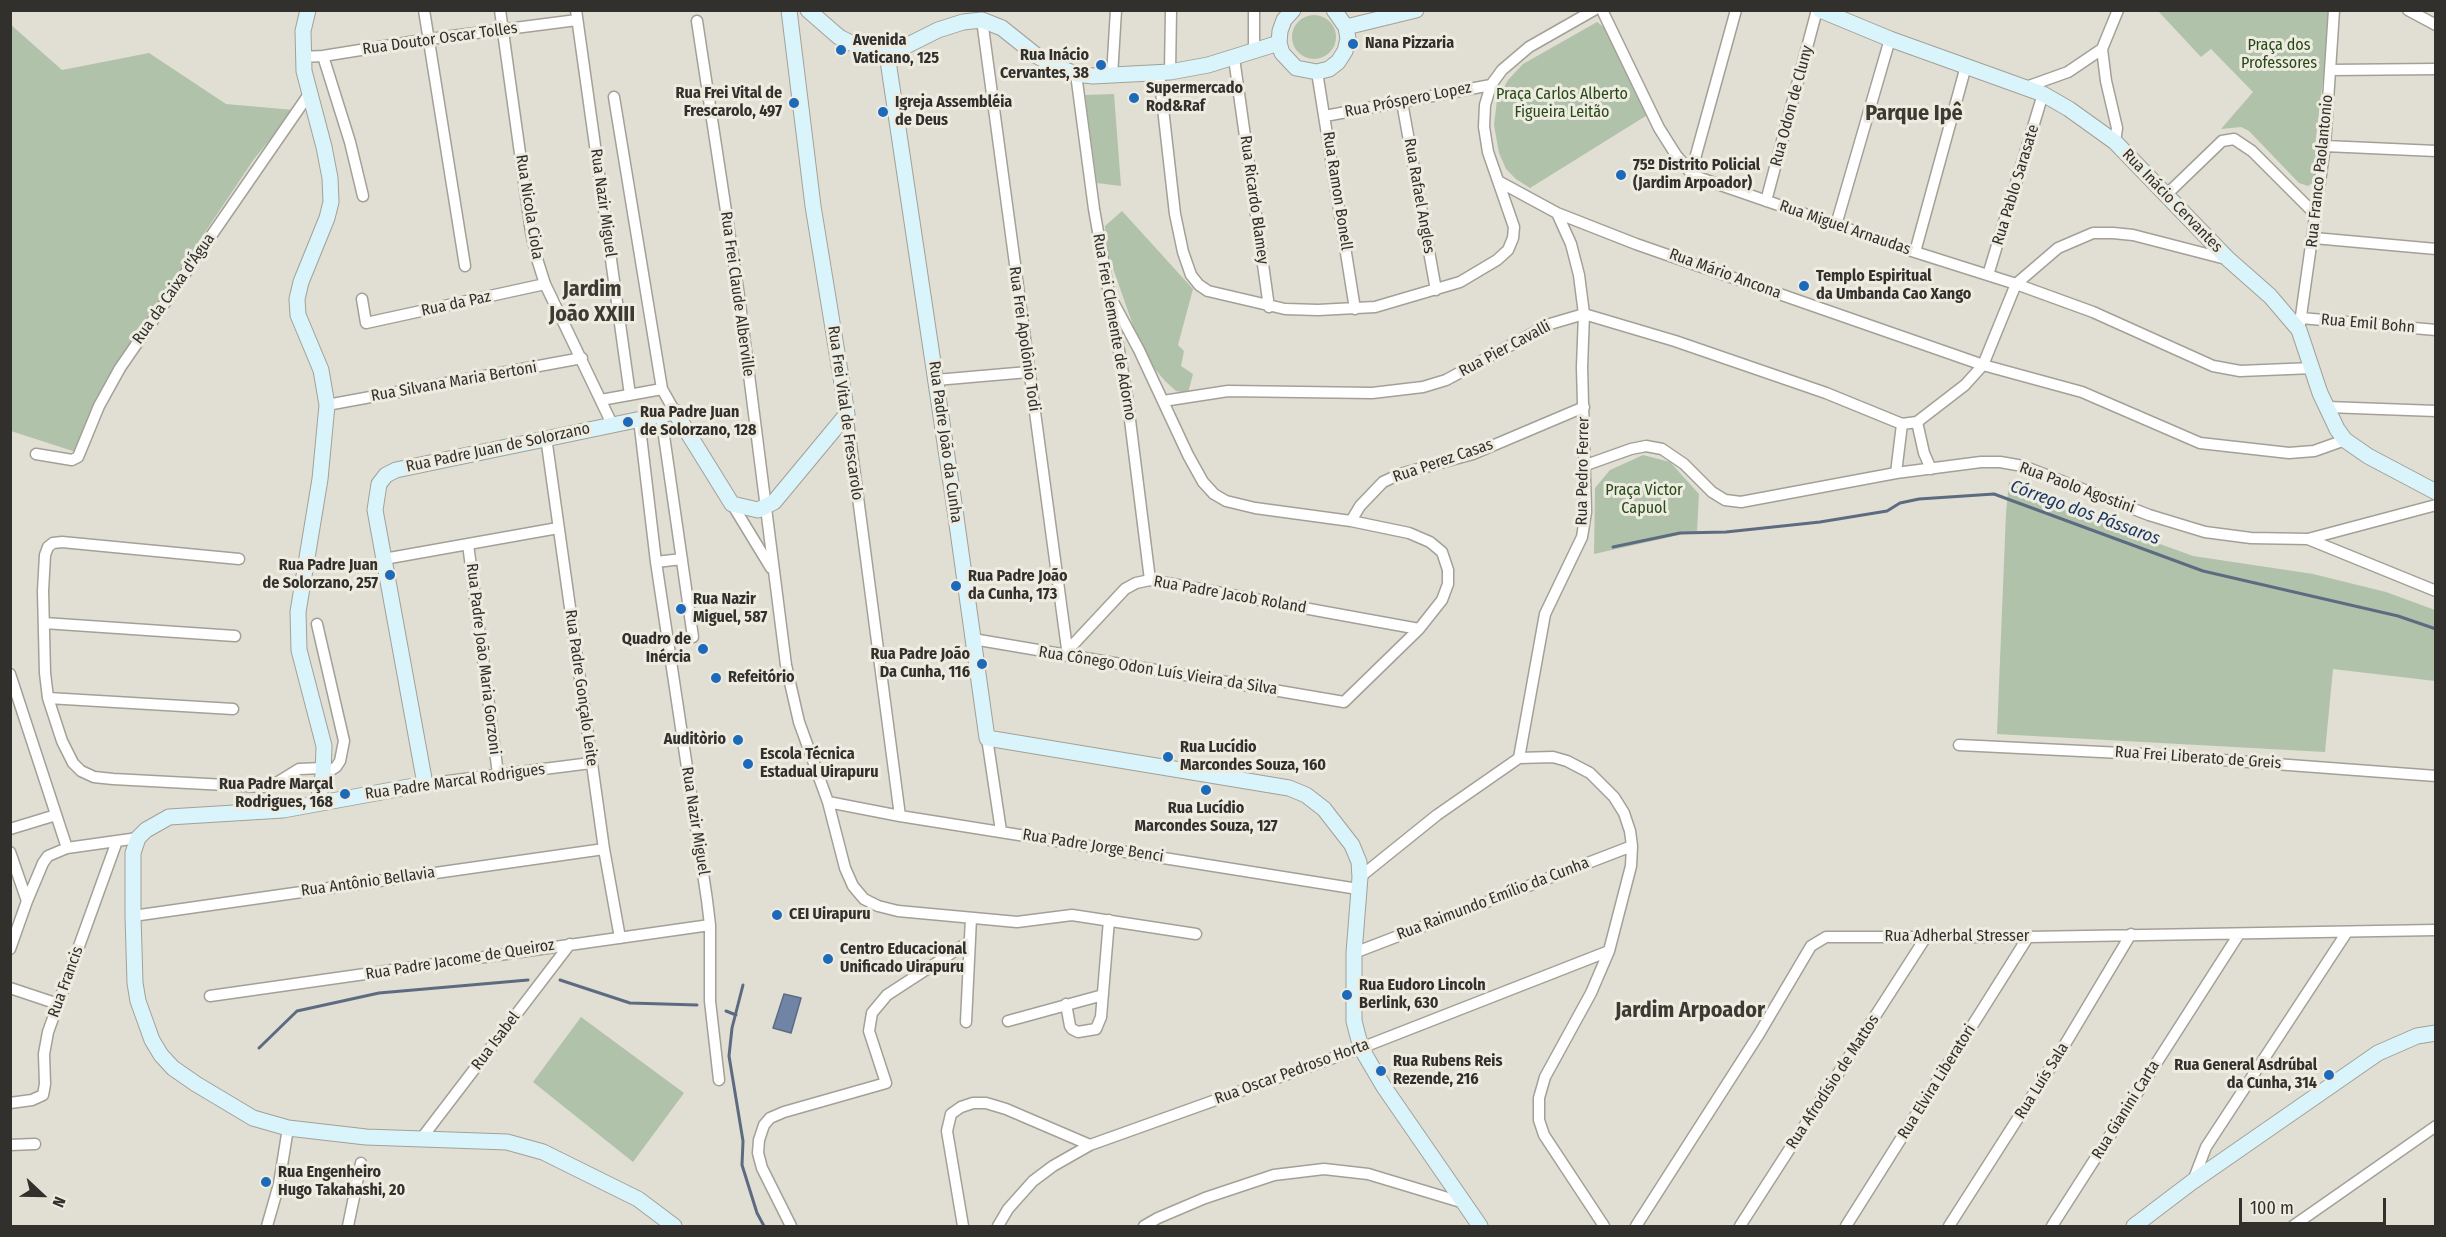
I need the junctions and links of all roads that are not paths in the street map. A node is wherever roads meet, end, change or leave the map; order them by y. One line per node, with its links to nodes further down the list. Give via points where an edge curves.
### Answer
1 (308, 10): 32 (main road)
2 (424, 10): 25 (street)
3 (500, 10): 24 (street, Rua Nicola Ciola)
4 (789, 10): 89 (main road, Rua Frei Vital de Frescarolo, via 813,206)
5 (808, 10): 30 (main road, via 839,37)
6 (1116, 10): 40 (street)
7 (1171, 10): 38 (street)
8 (1254, 10): 29 (street)
9 (1293, 10): 27 (main road, via 1284,20)
10 (1334, 10): 23 (main road)
11 (1416, 10): 23 (main road)
12 (1594, 10): 41 (street, via 1529,46)
13 (1602, 10): 51 (street, via 1659,128)
14 (1736, 10): 51 (street)
15 (1819, 10): 26 (main road, Rua Inácio Cervantes); 55 (street, Rua Odon de Cluny)
16 (2118, 10): 28 (street)
17 (2334, 10): 36 (street, Rua Franco Paolantonio)
18 (2408, 10): 22 (street)
19 (576, 15): 24 (street, Rua Doutor Oscar Tolles); 81 (street, Rua Nazir Miguel)
20 (982, 20): 30 (main road, via 938,30); 39 (main road, via 1002,28 1037,56); 78 (street, Rua Frei Apolônio Todi)
21 (696, 21): 103 (street, Rua Frei Claude Alberville)
22 (2436, 24)
23 (1346, 27): 37 (main road, via 1348,39 1342,57 1329,69)
24 (503, 30): 25 (street, Rua Doutor Oscar Tolles); 65 (street, Rua Nicola Ciola, via 531,232)
25 (429, 39): 31 (street, Rua Doutor Oscar Tolles); 63 (street)
26 (1890, 39): 34 (main road, Rua Inácio Cervantes); 58 (street)
27 (1279, 43): 29 (main road); 37 (main road, via 1288,62 1306,72)
28 (2102, 49): 42 (street, via 2068,72); 48 (street, via 2117,128)
29 (1254, 52): 33 (main road)
30 (887, 54): 79 (main road, Rua Padre João da Cunha)
31 (323, 56): 32 (street, Rua Doutor Oscar Tolles); 53 (street)
32 (302, 57): 43 (main road)
33 (1234, 58): 38 (main road); 70 (street, Rua Ricardo Blamey)
34 (1966, 66): 42 (main road, Rua Inácio Cervantes); 61 (street)
35 (2436, 69): 36 (street)
36 (2330, 70): 49 (street, Rua Franco Paolantonio)
37 (1317, 72): 47 (street, Rua Ramon Bonell)
38 (1164, 73): 40 (main road); 70 (street, via 1175,214 1191,275 1208,291)
39 (1076, 74): 40 (main road); 68 (street, Rua Frei Clemente de Adorno, via 1094,209)
40 (1112, 76)
41 (1491, 85): 46 (street, Rua Próspero Lopez); 52 (street, via 1484,127)
42 (2026, 87): 44 (main road, Rua Inácio Cervantes)
43 (309, 94): 84 (main road, via 326,158 331,202 297,298 298,315 321,370); 96 (street, Rua da Caixa d'Água, via 120,368 78,457 72,460)
44 (2043, 94): 48 (main road, Rua Inácio Cervantes); 64 (street, Rua Pablo Sarasate)
45 (614, 97): 80 (street)
46 (1402, 102): 47 (street, Rua Próspero Lopez); 67 (street, Rua Rafael Angles)
47 (1325, 116): 71 (street, Rua Ramon Bonell)
48 (2115, 142): 54 (main road, Rua Inácio Cervantes)
49 (2325, 146): 50 (street); 57 (street, Rua Franco Paolantonio)
50 (2436, 151)
51 (1691, 173): 55 (street, Rua Miguel Arnaudas)
52 (1498, 181): 56 (street, Rua Mário Ancona); 67 (street, via 1514,227 1508,250 1460,282)
53 (363, 196)
54 (2165, 196): 57 (street, via 2222,141 2234,139 2252,151); 62 (main road, Rua Inácio Cervantes)
55 (1766, 201): 58 (street, Rua Miguel Arnaudas)
56 (1557, 213): 72 (street, Rua Pedro Ferrer, via 1577,265); 76 (street, Rua Mário Ancona)
57 (2315, 214): 59 (street, Rua Franco Paolantonio)
58 (1836, 225): 61 (street, Rua Miguel Arnaudas)
59 (2314, 238): 60 (street); 73 (street, Rua Franco Paolantonio)
60 (2436, 249)
61 (1915, 252): 64 (street, Rua Miguel Arnaudas)
62 (2228, 259): 66 (street, via 2133,235 2092,234 2058,248); 73 (main road, Rua Inácio Cervantes)
63 (465, 266)
64 (1988, 276): 66 (street, Rua Miguel Arnaudas)
65 (546, 284): 69 (street, Rua da Paz, via 366,323); 75 (street, Rua Nicola Ciola)
66 (2016, 284): 76 (street); 77 (street, Rua Miguel Arnaudas, via 2093,312 2213,366 2240,371)
67 (1436, 290): 71 (street)
68 (1111, 298): 83 (street); 113 (street, Rua Frei Clemente de Adorno)
69 (362, 299)
70 (1269, 307): 71 (street)
71 (1355, 309)
72 (1584, 314): 83 (street, Rua Pier Cavalli, via 1550,324 1446,380 1423,387 1372,393 1228,391); 85 (street, Rua Pedro Ferrer); 93 (street, via 1826,393)
73 (2300, 324): 74 (street, Rua Emil Bohn); 77 (main road, Rua Inácio Cervantes)
74 (2436, 330)
75 (582, 358): 82 (street, Rua Nicola Ciola); 84 (street, Rua Silvana Maria Bertoni)
76 (1983, 365): 91 (street, via 1965,385); 95 (street, Rua Mário Ancona, via 2082,392 2187,439 2212,446 2304,452)
77 (2313, 368): 86 (main road, Rua Inácio Cervantes)
78 (1028, 372): 79 (street); 121 (street, Rua Frei Apolônio Todi)
79 (936, 380): 120 (main road, Rua Padre João da Cunha)
80 (662, 389): 81 (street); 88 (street)
81 (630, 394): 82 (street)
82 (601, 400): 92 (street, Rua Nicola Ciola)
83 (1163, 401): 104 (street, via 1188,455 1214,494 1255,508)
84 (327, 405): 130 (main road, via 312,534 298,612 299,650 322,732)
85 (1584, 407): 97 (street, Rua Pedro Ferrer); 104 (street, Rua Perez Casas, via 1473,454 1383,482)
86 (2327, 407): 87 (street); 95 (main road, Rua Inácio Cervantes)
87 (2436, 411)
88 (668, 413): 90 (main road, Rua Padre Juan de Solorzano); 101 (main road); 110 (street)
89 (847, 414): 103 (main road); 137 (street, Rua Frei Vital de Frescarolo)
90 (639, 419): 92 (main road, Rua Padre Juan de Solorzano); 111 (street, Rua Nazir Miguel)
91 (1917, 422): 93 (street); 98 (street)
92 (612, 424): 94 (main road, Rua Padre Juan de Solorzano)
93 (1902, 424): 99 (street)
94 (546, 437): 105 (street, Rua Padre Gonçalo Leite); 109 (main road, Rua Padre Juan de Solorzano, via 386,475 379,484 375,510)
95 (2345, 440): 100 (main road, Rua Inácio Cervantes)
96 (36, 454)
97 (1586, 465): 99 (street, Rua Paolo Agostini, via 1631,449 1662,448 1712,492 1725,500 1741,502); 128 (street, Rua Pedro Ferrer, via 1585,525 1545,614)
98 (1931, 469): 99 (street, Rua Paolo Agostini); 106 (street, Rua Paolo Agostini, via 1981,462 2023,466 2149,515 2205,532)
99 (1896, 473)
100 (2436, 492)
101 (732, 504): 103 (main road, via 749,509); 112 (street)
102 (2436, 505): 106 (street)
103 (767, 508): 112 (street, Rua Frei Claude Alberville)
104 (1351, 521): 117 (street, via 1409,533 1442,552 1448,584 1442,600)
105 (558, 528): 107 (street); 129 (street, Rua Padre Gonçalo Leite)
106 (2308, 539): 114 (street, Rua Paolo Agostini)
107 (468, 544): 109 (street); 131 (street, Rua Padre João Maria Gorzoni)
108 (239, 559): 115 (street, via 53,543 45,555)
109 (384, 559): 133 (main road, Rua Padre Juan de Solorzano)
110 (682, 559): 111 (street); 119 (street)
111 (656, 562): 151 (street, Rua Nazir Miguel)
112 (772, 571): 134 (street, Rua Frei Claude Alberville, via 799,722)
113 (1150, 580): 117 (street, Rua Padre Jacob Roland); 121 (street, Rua Padre Jacob Roland, via 1125,589)
114 (2436, 591)
115 (44, 623): 118 (street); 123 (street)
116 (316, 624): 130 (street, via 344,741 336,767)
117 (1419, 629): 121 (street, Rua Cônego Odon Luís Vieira da Silva, via 1344,702)
118 (235, 636)
119 (693, 637)
120 (973, 639): 121 (street, Rua Cônego Odon Luís Vieira da Silva); 126 (main road, Rua Padre João da Cunha)
121 (1068, 653)
122 (10, 674): 124 (street)
123 (48, 698): 125 (street); 130 (street, via 73,763 94,777 263,787 310,766)
124 (14, 703): 136 (street)
125 (233, 709)
126 (987, 738): 139 (street, Rua Padre João da Cunha); 146 (main road, via 1289,788 1324,808 1340,826 1359,862)
127 (1959, 745): 132 (street, Rua Frei Liberato de Greis)
128 (1519, 758): 142 (street, via 1553,757 1590,773 1624,813); 146 (street, via 1437,815)
129 (591, 763): 131 (street, Rua Padre Marcal Rodrigues); 144 (street, Rua Padre Gonçalo Leite)
130 (323, 771): 135 (main road)
131 (498, 774): 133 (street, Rua Padre Marcal Rodrigues)
132 (2436, 776)
133 (425, 784): 135 (main road, Rua Padre Marcal Rodrigues)
134 (828, 802): 137 (street, Rua Padre Jorge Benci); 149 (street, Rua Frei Claude Alberville, via 845,868 864,899 898,912)
135 (318, 803): 140 (main road, Rua Padre Marcal Rodrigues, via 283,810 169,817)
136 (56, 815): 138 (street); 143 (street)
137 (900, 816): 139 (street, Rua Padre Jorge Benci)
138 (10, 829)
139 (1001, 831): 146 (street, Rua Padre Jorge Benci)
140 (138, 838): 141 (street); 148 (main road, via 133,853)
141 (117, 841): 143 (street); 168 (street, Rua Francis)
142 (1632, 846): 163 (street, via 1631,866); 164 (street, Rua Raimundo Emílio da Cunha)
143 (67, 848): 147 (street, via 54,852 43,863)
144 (604, 849): 148 (street, Rua Antônio Bellavia); 159 (street, Rua Padre Gonçalo Leite)
145 (10, 852): 147 (street)
146 (1359, 883): 164 (main road)
147 (27, 901): 162 (street)
148 (133, 916): 177 (main road, via 138,1001 161,1055 173,1068 238,1110)
149 (971, 918): 150 (street, Rua Frei Claude Alberville, via 1017,922 1072,915); 160 (street)
150 (1109, 920): 154 (street, Rua Frei Claude Alberville); 166 (street)
151 (710, 925): 159 (street, Rua Padre Jacome de Queiroz); 174 (street, Rua Nazir Miguel, via 710,1001)
152 (2436, 930): 153 (street, Rua Adherbal Stresser)
153 (2347, 932): 156 (street, Rua Adherbal Stresser); 183 (street, via 2206,1147)
154 (1196, 934)
155 (2132, 934): 156 (street, Rua Adherbal Stresser); 158 (street, Rua Adherbal Stresser); 197 (street, Rua Luís Sala)
156 (2239, 934): 198 (street, Rua Gianini Carta)
157 (1926, 937): 158 (street, Rua Adherbal Stresser); 194 (street, Rua Adherbal Stresser, via 1837,936 1826,937 1811,946); 195 (street, Rua Afrodísio de Mattos)
158 (2028, 937): 196 (street, Rua Elvira Liberatori)
159 (620, 938): 161 (street, Rua Padre Jacome de Queiroz)
160 (970, 941): 171 (street); 189 (street, via 877,1004 869,1031 886,1083 784,1112 764,1125 758,1153)
161 (570, 944): 167 (street, Rua Padre Jacome de Queiroz); 178 (street, Rua Isabel)
162 (10, 949)
163 (1609, 951): 173 (street, Rua Oscar Pedroso Horta); 193 (street, via 1545,1077 1539,1098 1544,1135)
164 (1354, 953): 173 (main road, via 1354,1021)
165 (10, 988): 168 (street)
166 (1103, 995): 169 (street); 169 (street, via 1100,1023 1091,1032 1072,1029)
167 (210, 996)
168 (58, 1004): 175 (street, Rua Francis, via 45,1042 43,1095)
169 (1066, 1004): 170 (street)
170 (1008, 1021)
171 (966, 1022)
172 (2436, 1033): 183 (main road, via 2417,1036 2379,1053)
173 (1361, 1048): 181 (street, Rua Oscar Pedroso Horta); 184 (main road)
174 (719, 1080)
175 (10, 1103)
176 (2436, 1126): 200 (street)
177 (288, 1128): 178 (main road); 186 (street)
178 (422, 1139): 188 (main road, via 507,1142 543,1152 638,1199)
179 (35, 1144): 180 (street)
180 (10, 1145)
181 (1090, 1145): 185 (street, Rua Oscar Pedroso Horta, via 1032,1181); 190 (street, via 1006,1109 980,1103 961,1107 951,1114 947,1131)
182 (361, 1163): 187 (street)
183 (2192, 1182): 199 (main road)
184 (1461, 1202): 191 (street, via 1368,1174 1324,1169 1274,1175 1205,1198); 192 (main road)
185 (999, 1226)
186 (267, 1227)
187 (348, 1227)
188 (674, 1227)
189 (791, 1227)
190 (963, 1227)
191 (1144, 1227)
192 (1480, 1227)
193 (1605, 1227)
194 (1636, 1227)
195 (1740, 1227)
196 (1846, 1227)
197 (1949, 1227)
198 (2052, 1227)
199 (2133, 1227)
200 (2293, 1227)

